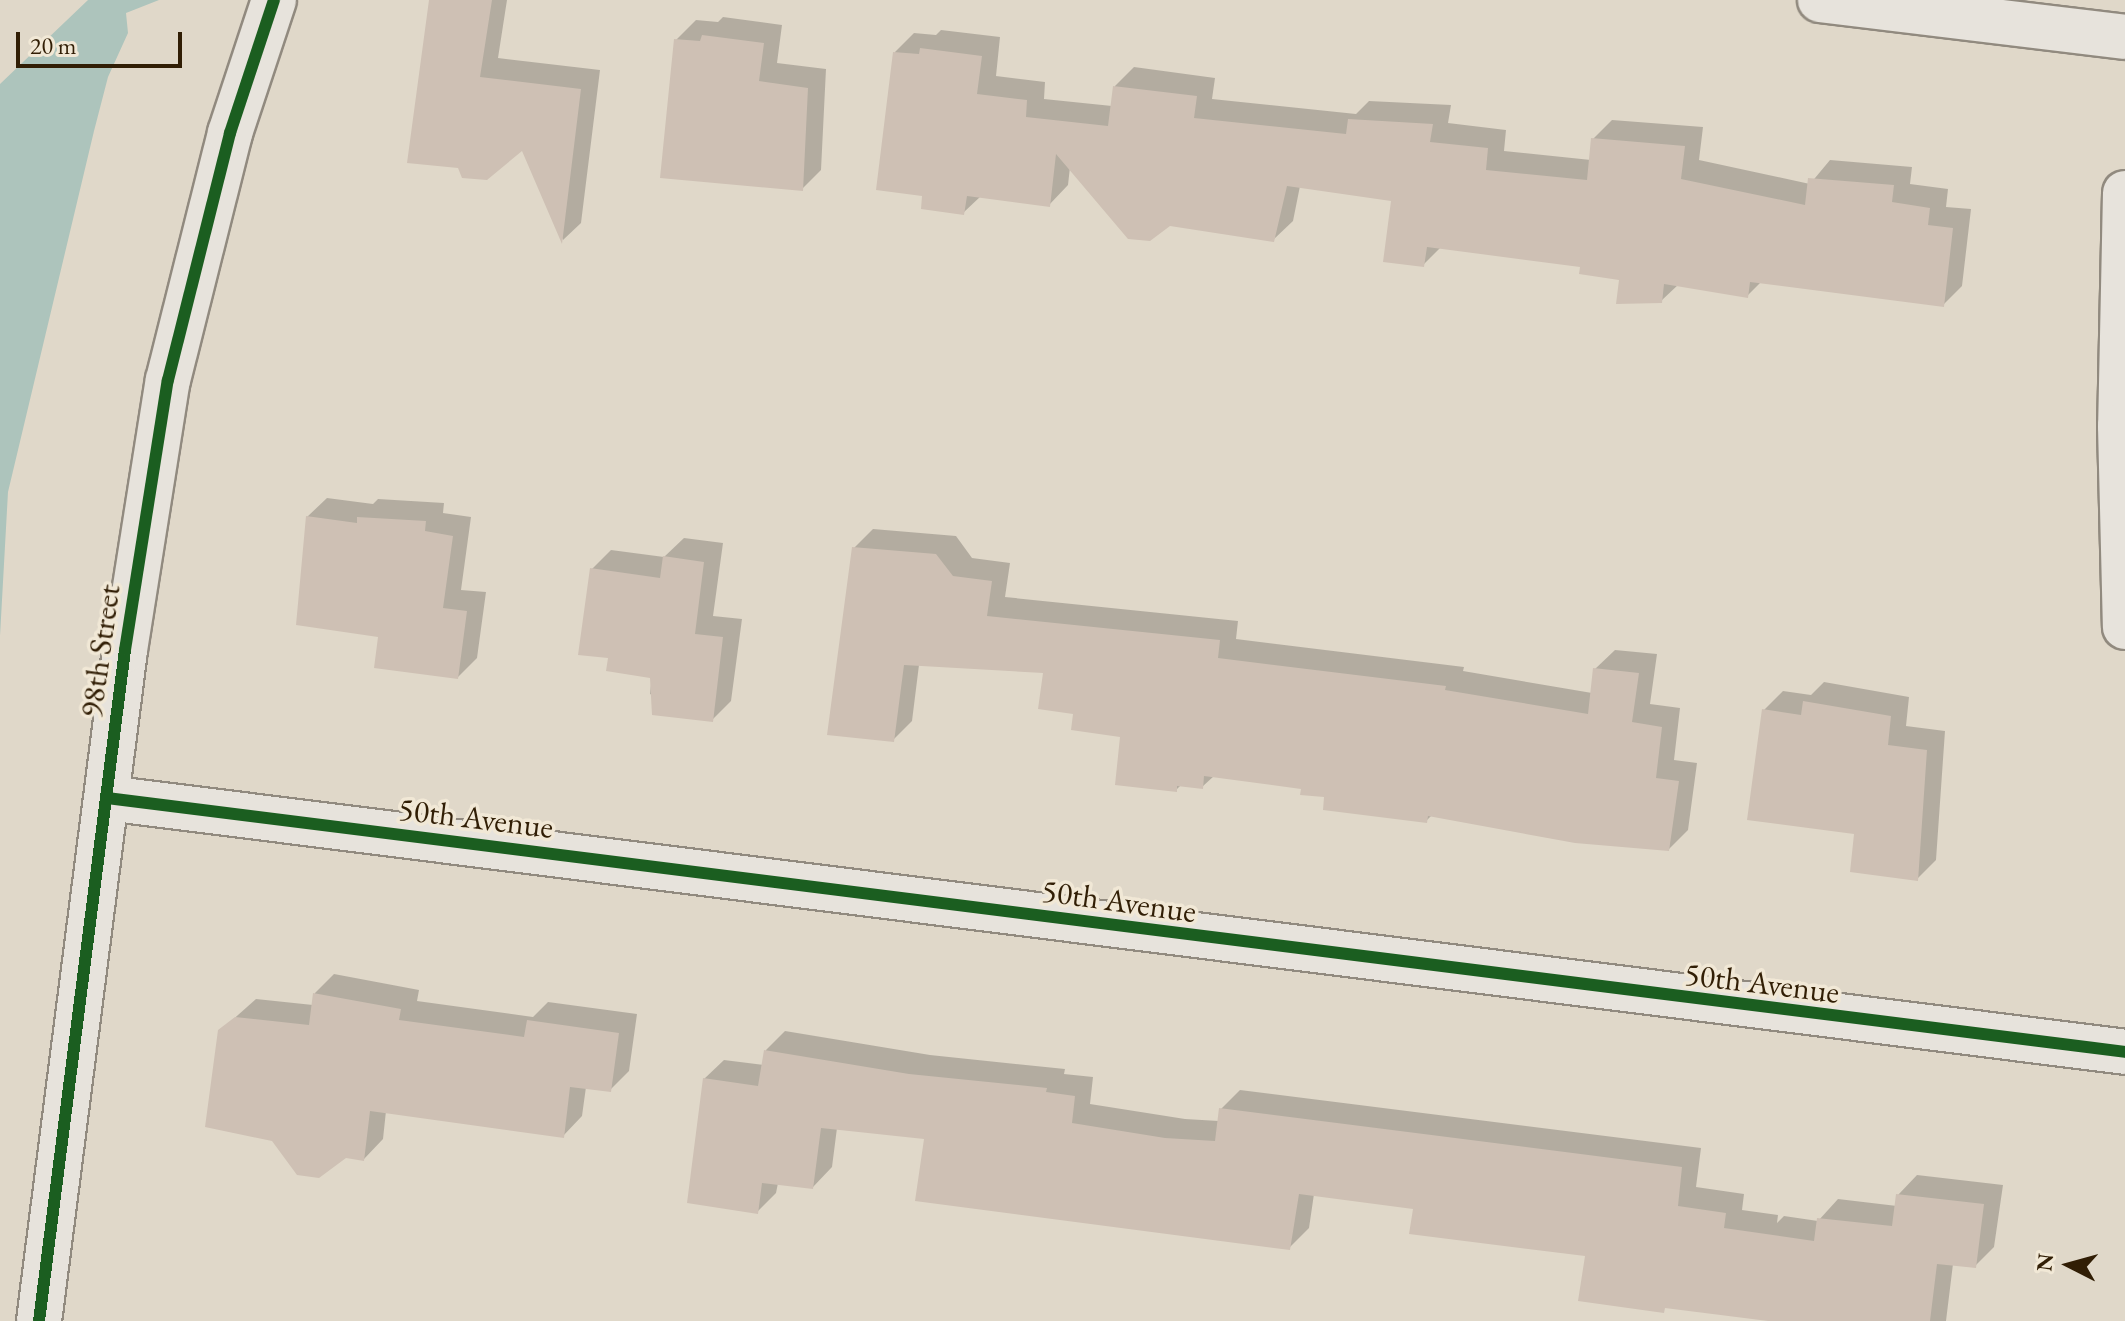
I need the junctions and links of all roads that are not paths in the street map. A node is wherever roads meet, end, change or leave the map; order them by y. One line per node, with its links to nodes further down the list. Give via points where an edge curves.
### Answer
1 (274, 0): 6 (street, 98th Street, via 230,133 168,380)
2 (1820, 0): 3 (street)
3 (2125, 37)
4 (2125, 193): 5 (street, via 2120,426)
5 (2125, 627)
6 (107, 798): 7 (street, 50th Avenue); 8 (street, 98th Street)
7 (2125, 1052)
8 (39, 1321)

